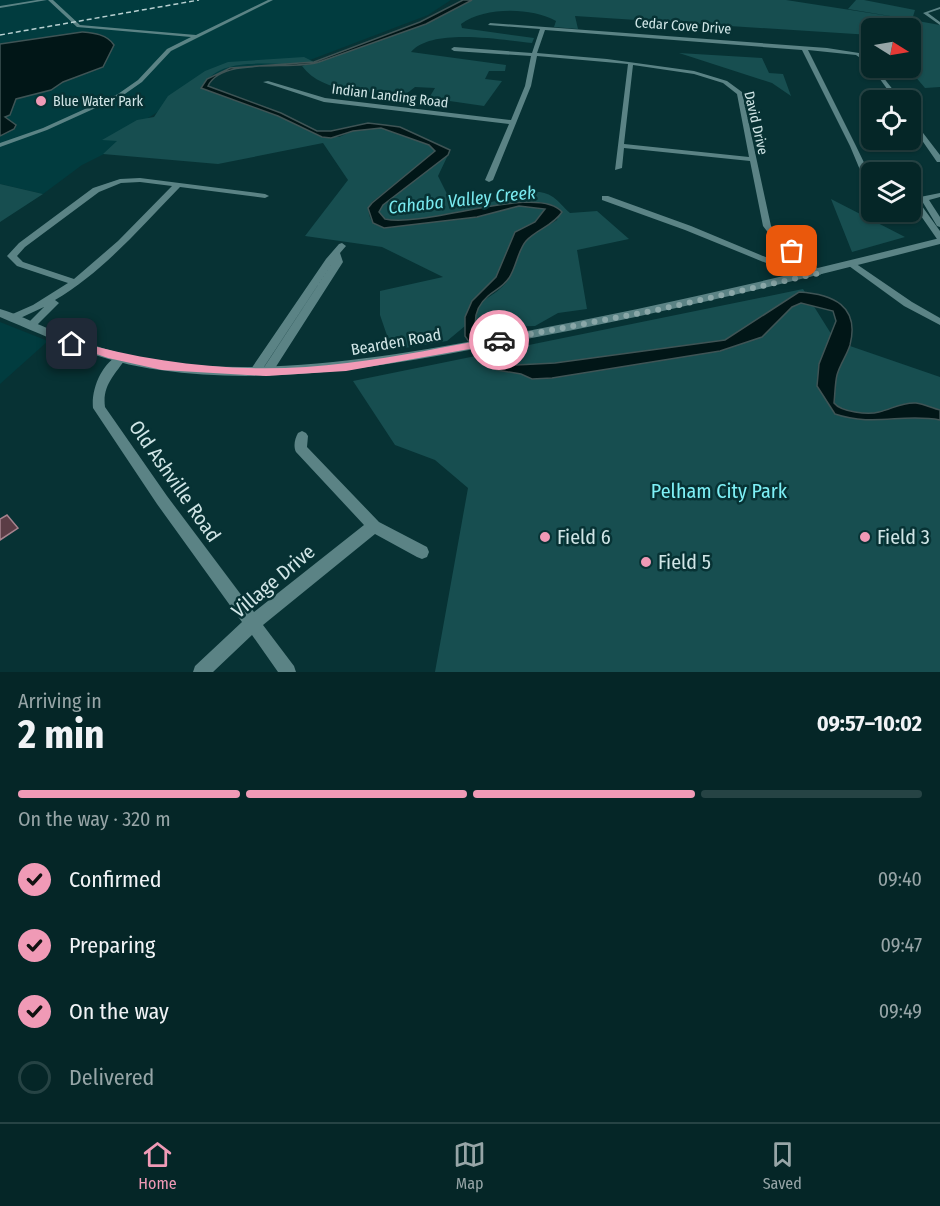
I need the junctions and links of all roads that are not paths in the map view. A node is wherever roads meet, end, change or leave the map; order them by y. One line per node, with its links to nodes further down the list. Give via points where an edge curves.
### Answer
1 (45, 0): 4 (street)
2 (51, 0): 9 (street, via 79,26)
3 (271, 0): 9 (street)
4 (0, 6)
5 (940, 8): 7 (street, via 925,13)
6 (490, 24): 8 (street, Cedar Cove Drive)
7 (940, 24)
8 (543, 29): 10 (street, Cedar Cove Drive); 12 (street)
9 (195, 36): 18 (street, via 164,54 126,92 68,120)
10 (804, 48): 13 (street, Cedar Cove Drive); 22 (street)
11 (454, 50): 12 (street, David Drive)
12 (534, 56): 14 (street, David Drive); 16 (street, via 530,79)
13 (861, 57)
14 (631, 63): 19 (street); 20 (street, David Drive, via 682,69 735,87 740,93)
15 (266, 82): 16 (street, Indian Landing Road, via 324,100)
16 (513, 122): 24 (street)
17 (921, 133): 21 (street)
18 (0, 145)
19 (621, 146): 20 (street); 23 (street)
20 (752, 159): 36 (street, David Drive, via 767,225 779,241)
21 (940, 160)
22 (861, 163)
23 (618, 168)
24 (489, 180)
25 (178, 185): 27 (street); 38 (street); 38 (street, via 115,180 13,252 12,259 20,264)
26 (940, 195): 29 (street)
27 (265, 196)
28 (605, 198): 37 (street)
29 (925, 199): 30 (street); 32 (street)
30 (921, 200)
31 (921, 212): 33 (street)
32 (940, 224)
33 (940, 239): 35 (street, Bearden Road)
34 (340, 250): 44 (street, via 339,262)
35 (852, 264): 36 (street, Bearden Road); 41 (street)
36 (819, 273): 37 (street, Bearden Road)
37 (806, 276): 44 (street, Bearden Road, via 496,341 346,367)
38 (76, 284): 39 (street)
39 (67, 291): 40 (street, via 44,305); 42 (street)
40 (6, 316): 42 (street, Bearden Road)
41 (940, 322)
42 (30, 326): 43 (street, Bearden Road, via 72,344)
43 (121, 358): 44 (street, Bearden Road, via 162,366); 48 (street, Old Ashville Road, via 98,391 99,408)
44 (260, 373)
45 (302, 436): 46 (street, via 300,448)
46 (374, 526): 47 (street); 48 (street, Village Drive)
47 (422, 552)
48 (252, 624): 49 (street, Village Drive); 50 (street, Old Ashville Road)
49 (201, 672)
50 (288, 672)

